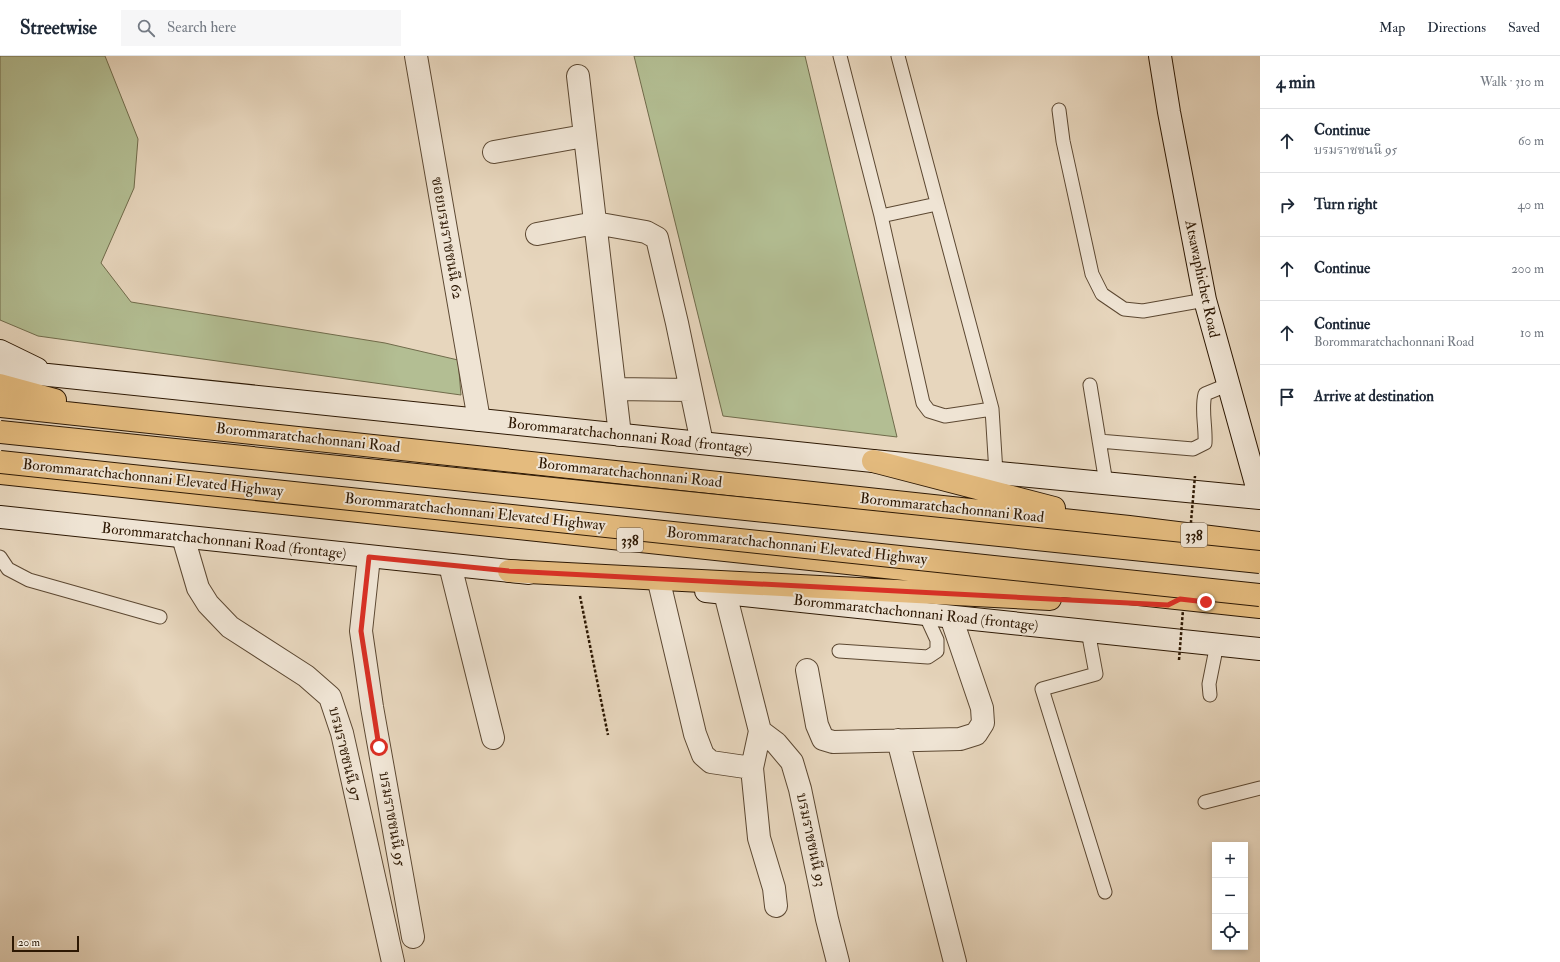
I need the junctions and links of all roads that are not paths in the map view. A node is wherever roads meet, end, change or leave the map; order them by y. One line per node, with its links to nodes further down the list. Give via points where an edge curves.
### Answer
1 (416, 56): 24 (street, ซอยบรมราชชนนี 62)
2 (840, 56): 10 (lane)
3 (898, 56): 9 (lane)
4 (1160, 56): 13 (street, Atsawaphichet Road)
5 (578, 76): 7 (street)
6 (1059, 110): 13 (lane, via 1063,141 1092,274 1102,294 1124,309 1143,311)
7 (584, 136): 8 (street); 11 (street)
8 (494, 152)
9 (937, 204): 10 (lane); 23 (lane)
10 (881, 216): 23 (lane, via 923,403 929,411 945,416)
11 (595, 223): 12 (street); 20 (street); 21 (street, via 646,232 657,238)
12 (537, 234)
13 (1205, 300): 19 (street, Atsawaphichet Road)
14 (0, 350): 16 (street)
15 (0, 370): 16 (street, Borommaratchachonnani Road (frontage))
16 (49, 375): 24 (street, Borommaratchachonnani Road (frontage))
17 (0, 385): 25 (main road, via 44,398)
18 (1090, 385): 28 (lane)
19 (1228, 385): 28 (lane, via 1205,394 1202,404 1206,427 1205,443 1193,449); 35 (street, Atsawaphichet Road)
20 (615, 389): 21 (street); 27 (street)
21 (691, 390): 29 (street)
22 (0, 406): 25 (main road, Borommaratchachonnani Road / 338)
23 (992, 409): 33 (lane)
24 (479, 420): 27 (street, Borommaratchachonnani Road (frontage))
25 (154, 421): 37 (main road, Borommaratchachonnani Road / 338)
26 (0, 432): 42 (main road, Borommaratchachonnani Elevated Highway / 338, bridge)
27 (620, 435): 29 (street, Borommaratchachonnani Road (frontage))
28 (1099, 441): 34 (lane)
29 (702, 443): 30 (street, Borommaratchachonnani Road (frontage))
30 (873, 461): 33 (street, Borommaratchachonnani Road (frontage)); 37 (main road)
31 (0, 462): 47 (main road, Borommaratchachonnani Elevated Highway / 338, bridge)
32 (0, 473): 48 (main road, 338)
33 (996, 473): 34 (street, Borommaratchachonnani Road (frontage))
34 (1106, 483): 35 (street, Borommaratchachonnani Road (frontage))
35 (1260, 498)
36 (0, 517): 38 (street, Borommaratchachonnani Road (frontage))
37 (1129, 527): 39 (main road, Borommaratchachonnani Road / 338)
38 (183, 537): 41 (street, Borommaratchachonnani Road (frontage)); 68 (street, บรมราชชนนี 97, via 198,588 208,604 230,627 306,676 330,697 342,733)
39 (1260, 543)
40 (0, 557): 51 (lane, via 8,568 29,580)
41 (369, 557): 43 (street, Borommaratchachonnani Road (frontage)); 67 (street, บรมราชชนนี 95, via 361,631)
42 (1260, 562)
43 (450, 565): 44 (street, Borommaratchachonnani Road (frontage)); 60 (street)
44 (509, 571): 45 (street, Borommaratchachonnani Road (frontage)); 48 (main road, via 1168,605)
45 (660, 586): 46 (street, Borommaratchachonnani Road (frontage)); 62 (street, via 691,719 703,755 712,762)
46 (724, 593): 50 (street, Borommaratchachonnani Road (frontage)); 59 (street)
47 (1260, 596)
48 (1180, 599): 49 (main road, 338)
49 (1260, 607)
50 (926, 614): 52 (street, Borommaratchachonnani Road (frontage)); 56 (lane, via 937,640 937,651 928,657)
51 (160, 617)
52 (951, 617): 53 (street, Borommaratchachonnani Road (frontage)); 61 (street, via 982,708 983,723 976,734 960,738)
53 (1088, 631): 54 (street, Borommaratchachonnani Road (frontage)); 65 (lane, via 1096,674 1042,689)
54 (1217, 644): 55 (street, Borommaratchachonnani Road (frontage)); 58 (lane, via 1209,684)
55 (1260, 649)
56 (839, 651)
57 (807, 670): 61 (street, via 817,725 823,738 833,742)
58 (1210, 695)
59 (760, 731): 62 (street); 69 (street, บรมราชชนนี 93, via 776,743 792,762)
60 (493, 738)
61 (898, 740): 70 (street)
62 (752, 768): 66 (street, via 759,838 774,888)
63 (1260, 788): 64 (lane)
64 (1205, 802)
65 (1105, 892)
66 (776, 906)
67 (413, 938)
68 (393, 962)
69 (838, 962)
70 (955, 962)

